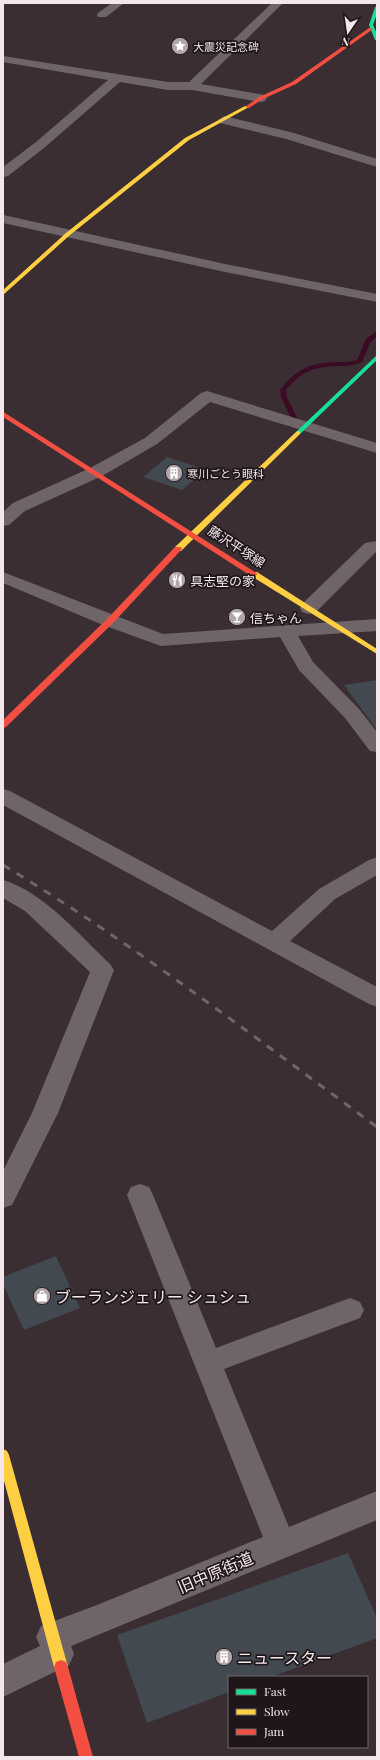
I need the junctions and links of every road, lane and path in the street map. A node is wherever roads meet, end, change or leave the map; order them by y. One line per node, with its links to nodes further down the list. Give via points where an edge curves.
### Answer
1 (278, 3): 9 (street)
2 (123, 7): 4 (street)
3 (377, 7): 5 (street)
4 (106, 12)
5 (371, 29): 6 (street); 10 (street, via 305,77)
6 (377, 40)
7 (3, 59): 8 (street)
8 (117, 78): 9 (street, via 168,86); 13 (street, via 40,145)
9 (192, 86): 10 (street)
10 (261, 98): 11 (street)
11 (224, 120): 12 (street, via 290,136); 15 (street, via 187,139)
12 (377, 163)
13 (3, 173)
14 (3, 219): 15 (street)
15 (68, 234): 16 (street); 17 (street)
16 (3, 293)
17 (377, 298)
18 (377, 358): 20 (street)
19 (3, 414): 22 (street, 藤沢平塚線)
20 (299, 423): 21 (street); 22 (street, via 207,396 151,441); 24 (street)
21 (375, 444)
22 (89, 468): 23 (street, via 19,507); 24 (street, 藤沢平塚線)
23 (3, 521)
24 (193, 533): 27 (street, 藤沢平塚線); 28 (street)
25 (377, 546): 27 (street, via 371,547)
26 (3, 577): 28 (street)
27 (310, 608): 30 (street, 藤沢平塚線)
28 (110, 621): 31 (street, via 161,640); 33 (street)
29 (377, 625): 30 (street)
30 (340, 628): 31 (street); 32 (street, 藤沢平塚線)
31 (287, 632): 34 (street, via 294,650 310,673 349,710)
32 (377, 652)
33 (3, 725)
34 (377, 746)
35 (3, 796): 38 (street)
36 (377, 865): 38 (street, via 327,894)
37 (3, 888): 41 (street, via 33,906 102,970 45,1113)
38 (274, 942): 39 (street)
39 (377, 998)
40 (140, 1195): 43 (street)
41 (3, 1197)
42 (350, 1310): 43 (street)
43 (208, 1363): 46 (street)
44 (3, 1455): 47 (street)
45 (376, 1508): 46 (street, 旧中原街道)
46 (281, 1545): 47 (street, 旧中原街道, via 97,1621)
47 (55, 1646): 48 (street, 旧中原街道); 49 (street)
48 (3, 1681)
49 (86, 1757)

